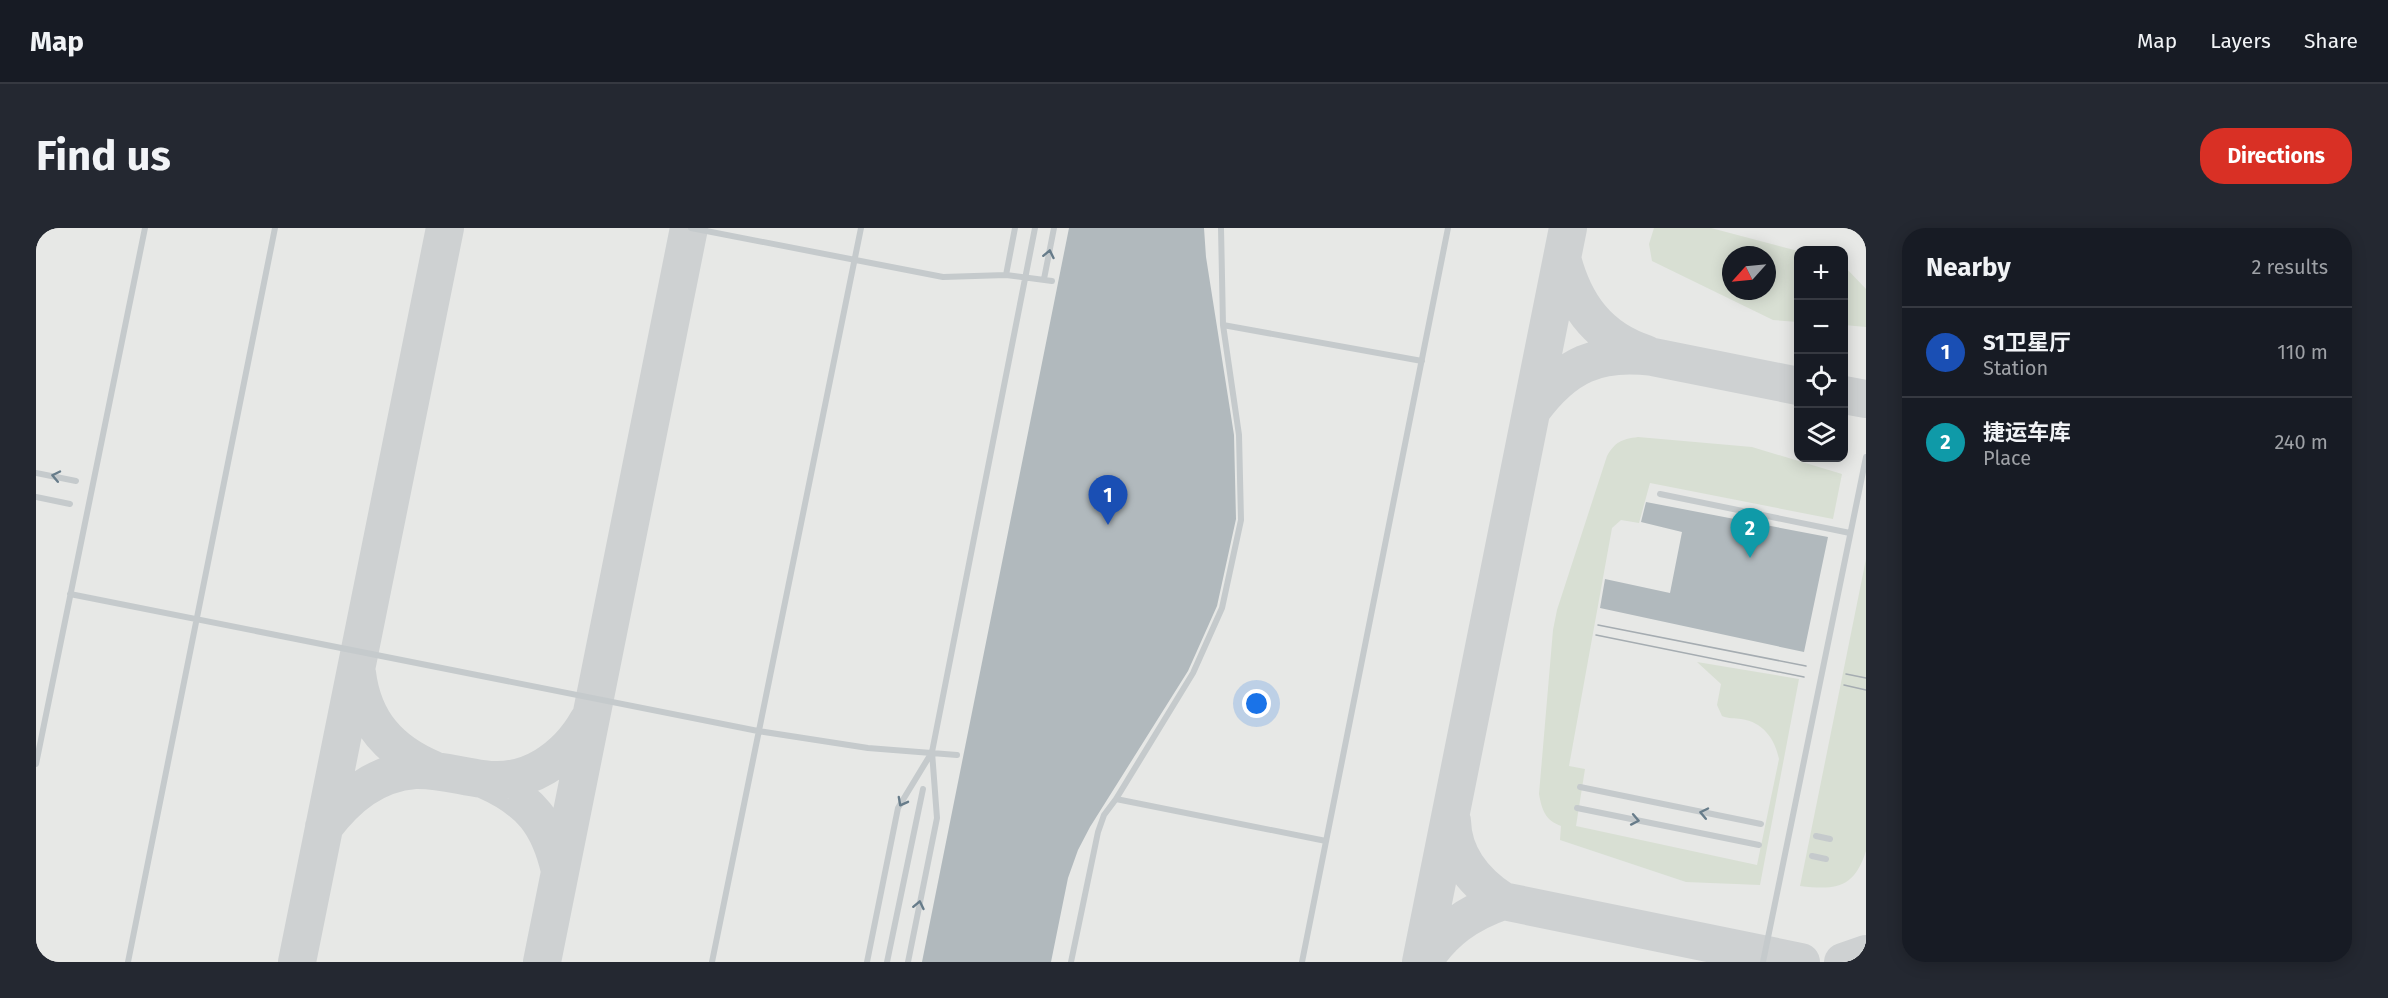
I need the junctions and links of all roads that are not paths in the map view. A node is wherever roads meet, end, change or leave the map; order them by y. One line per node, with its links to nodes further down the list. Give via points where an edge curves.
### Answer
1 (145, 228): 24 (lane)
2 (275, 228): 25 (lane)
3 (691, 228): 10 (lane)
4 (861, 228): 10 (lane)
5 (1015, 228): 11 (lane)
6 (1035, 228): 12 (lane)
7 (1054, 228): 13 (lane, one-way to 7)
8 (1221, 228): 15 (lane)
9 (1448, 228): 16 (lane)
10 (855, 261): 11 (lane, via 943,277); 26 (lane)
11 (1006, 275): 12 (lane)
12 (1025, 277): 13 (lane); 27 (lane)
13 (1044, 279): 14 (lane)
14 (1052, 281)
15 (1224, 325): 16 (lane); 32 (lane, via 1239,435 1241,520 1222,608 1193,673)
16 (1422, 361): 37 (lane)
17 (1866, 457): 23 (lane)
18 (36, 473): 19 (lane, one-way to 18)
19 (76, 481)
20 (1660, 494): 23 (lane)
21 (36, 497): 22 (lane)
22 (70, 504)
23 (1850, 533): 48 (lane)
24 (70, 594): 25 (lane); 29 (lane)
25 (198, 621): 26 (lane); 41 (lane)
26 (758, 731): 27 (lane, via 868,748); 42 (lane)
27 (932, 752): 28 (lane); 43 (lane, one-way to 43, via 898,808); 45 (lane, one-way to 27, via 938,818)
28 (957, 755)
29 (36, 764)
30 (1580, 787): 34 (lane, one-way to 30)
31 (923, 789): 44 (lane)
32 (1116, 799): 37 (lane); 46 (lane, via 1098,832)
33 (1577, 808): 38 (lane, one-way to 38)
34 (1761, 824)
35 (1816, 836): 36 (lane)
36 (1830, 839)
37 (1326, 841): 47 (lane)
38 (1759, 845)
39 (1812, 856): 40 (lane)
40 (1826, 859)
41 (128, 962)
42 (712, 962)
43 (867, 962)
44 (888, 962)
45 (908, 962)
46 (1071, 962)
47 (1302, 962)
48 (1763, 962)

